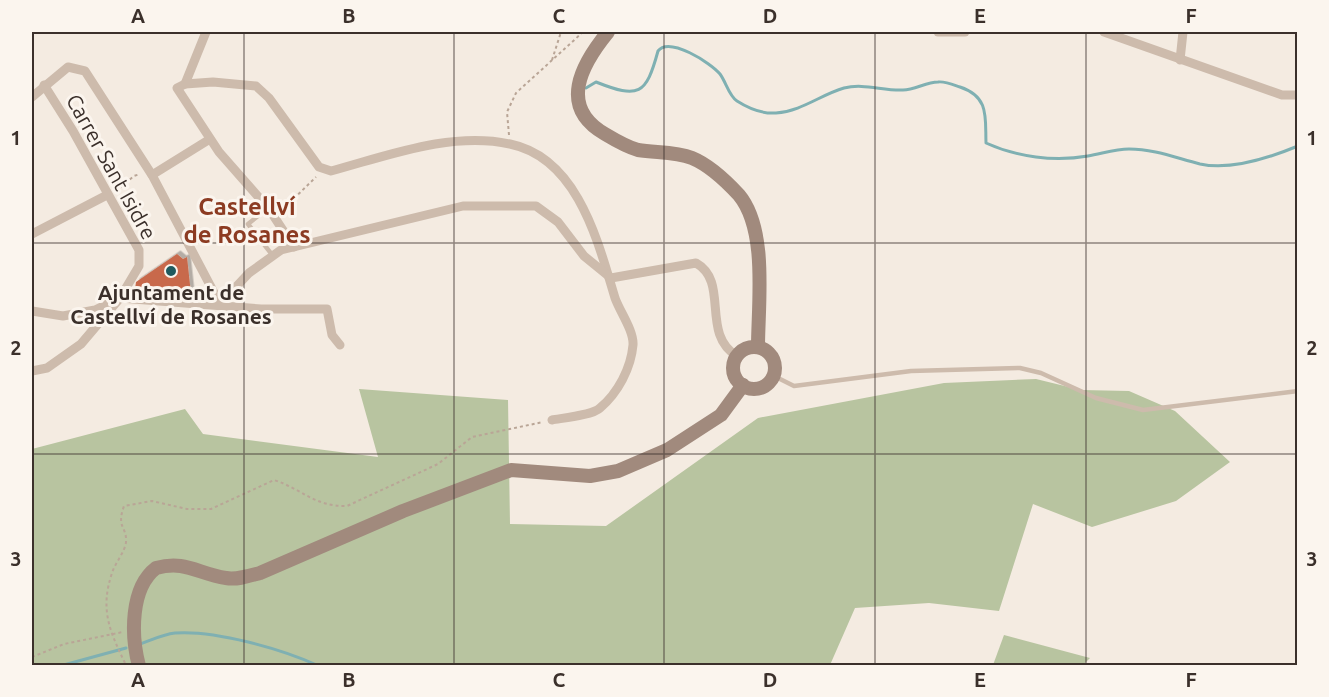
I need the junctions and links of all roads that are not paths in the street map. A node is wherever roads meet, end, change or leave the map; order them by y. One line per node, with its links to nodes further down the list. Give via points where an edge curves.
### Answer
1 (206, 32): 9 (street)
2 (608, 32): 24 (street, via 582,69 577,105 586,120 616,141 637,150 691,158 739,196 753,220 758,250)
3 (938, 32): 4 (street)
4 (965, 32)
5 (1104, 32): 7 (street)
6 (1184, 32): 7 (street)
7 (1180, 60): 10 (street, via 1282,95)
8 (44, 85): 11 (street); 13 (street, via 68,67 86,71); 14 (street, Carrer Sant Isidre)
9 (181, 86): 12 (street); 19 (street, via 213,82 256,86 319,167 331,171 425,146 472,141 511,144 541,157 564,177 589,220)
10 (1298, 95)
11 (32, 97)
12 (210, 140): 13 (street); 15 (street)
13 (152, 175): 21 (street)
14 (107, 195): 16 (street); 20 (street, Carrer Sant Isidre, via 139,250 139,266)
15 (268, 208): 17 (street); 18 (lane, via 248,224)
16 (32, 234)
17 (294, 247): 18 (street, via 281,249); 19 (street, via 463,206 536,206 558,222 584,256)
18 (273, 256): 21 (street, via 249,273)
19 (611, 278): 25 (street, via 696,263 706,269 711,279 719,337); 30 (street, via 634,343 623,380 599,410)
20 (120, 298): 21 (street); 22 (street, via 96,310 63,316); 26 (street, Carrer Sant Isidre, via 81,344 47,368)
21 (220, 304): 23 (street, via 261,309 327,309 332,335)
22 (32, 311)
23 (340, 345)
24 (758, 347): 25 (street, via 747,348); 27 (street, via 773,357)
25 (737, 356): 28 (street, via 734,372)
26 (32, 371)
27 (774, 376): 28 (street, via 761,388); 29 (lane, via 794,386 911,371 1020,368 1041,373 1096,398 1143,410)
28 (743, 386): 31 (street, via 721,416 667,450 618,471 590,476 511,470 242,577 226,578 183,564 156,567 140,585 135,631)
29 (1298, 391)
30 (552, 420)
31 (139, 666)

